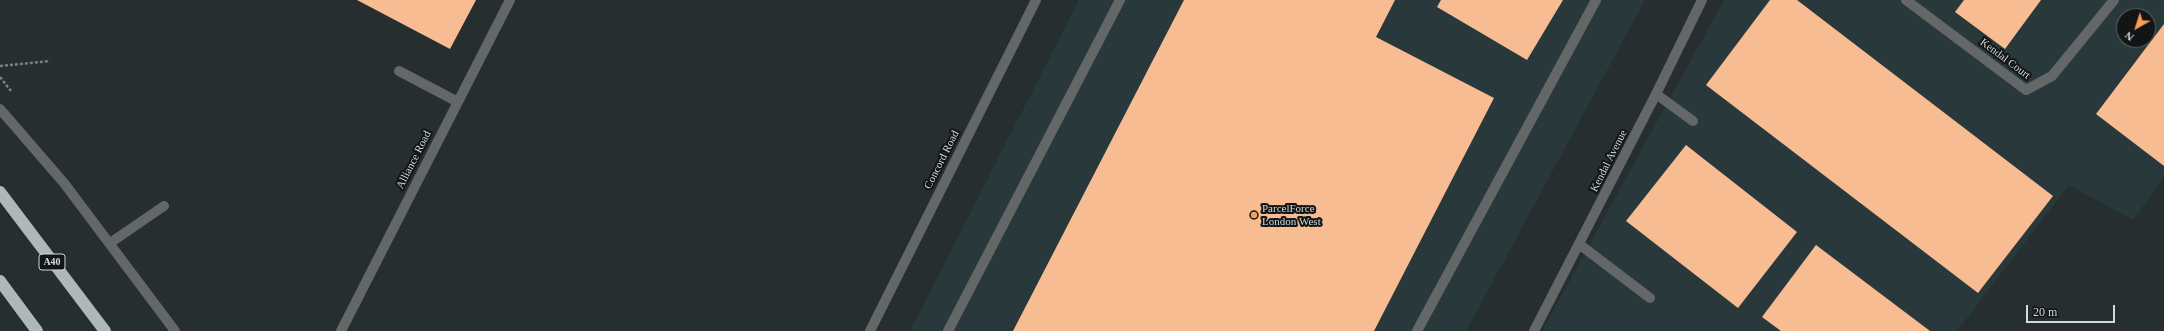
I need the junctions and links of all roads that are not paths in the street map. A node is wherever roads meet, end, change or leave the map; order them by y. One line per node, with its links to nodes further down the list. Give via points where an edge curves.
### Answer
1 (510, 0): 10 (street, Alliance Road)
2 (1036, 0): 23 (street, Concord Road)
3 (1120, 0): 24 (street)
4 (1596, 0): 25 (street)
5 (1702, 0): 9 (street, Kendal Avenue)
6 (1906, 0): 7 (street, Kendal Court, via 2026,90 2052,76)
7 (2114, 0)
8 (400, 71): 10 (street)
9 (1656, 94): 12 (street); 16 (street, Kendal Avenue)
10 (458, 102): 22 (street, Alliance Road)
11 (0, 108): 15 (street, via 64,183)
12 (1693, 121)
13 (0, 192): 20 (highway, A40)
14 (164, 206): 15 (street)
15 (110, 243): 21 (street)
16 (1579, 244): 18 (street); 26 (street, Kendal Avenue)
17 (0, 281): 19 (highway)
18 (1650, 298)
19 (37, 331)
20 (105, 331)
21 (175, 331)
22 (341, 331)
23 (870, 331)
24 (948, 331)
25 (1417, 331)
26 (1534, 331)

